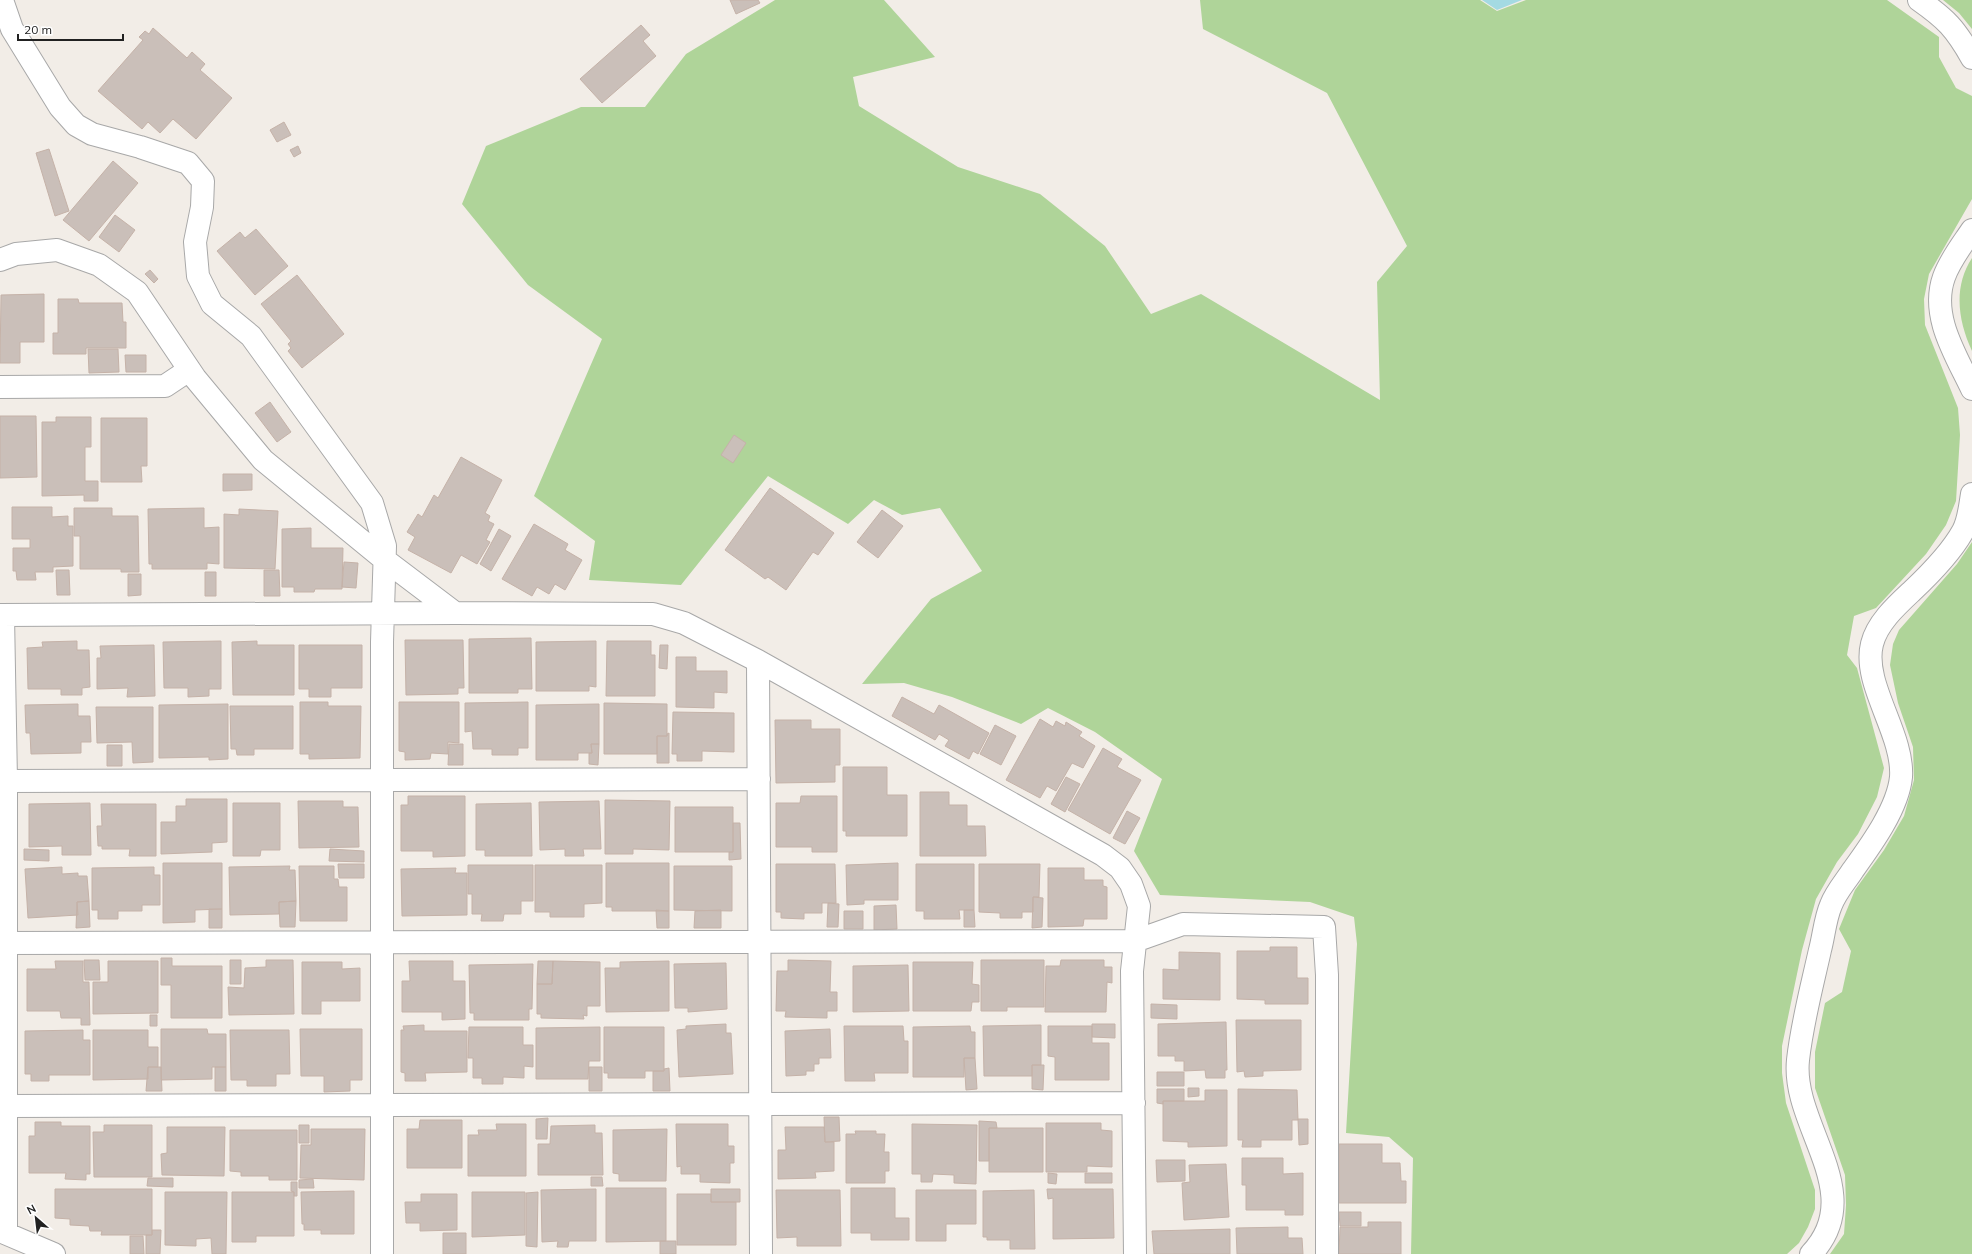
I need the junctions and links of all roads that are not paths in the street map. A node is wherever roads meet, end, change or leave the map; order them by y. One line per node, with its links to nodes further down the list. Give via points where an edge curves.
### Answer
1 (2, 0): 10 (street, via 12,29 60,107 76,125 92,134 188,163 203,181 202,207 195,242 198,276 212,304 251,336 372,503 385,546)
2 (1918, 0): 3 (street, via 1948,22 1962,39)
3 (1972, 58)
4 (1972, 230): 8 (street, via 1950,264 1940,297 1948,339)
5 (0, 260): 6 (street, via 16,254 58,250 99,265 137,292)
6 (189, 370): 7 (street, via 165,386); 10 (street, via 263,460)
7 (0, 387)
8 (1972, 389)
9 (1972, 494): 32 (street, via 1970,512 1955,544 1921,583 1896,606 1879,628 1872,644 1873,676 1899,754 1901,777 1890,810 1831,906 1808,1000 1797,1062 1797,1077 1806,1111 1831,1180 1833,1197 1829,1227 1821,1243)
10 (385, 560): 11 (street); 12 (street)
11 (384, 613): 12 (street); 13 (street); 16 (street)
12 (454, 613): 14 (street, via 653,614 684,622)
13 (2, 615): 17 (street)
14 (758, 661): 15 (street); 19 (street, via 1103,855 1120,868 1131,884 1139,906)
15 (759, 779): 16 (street); 18 (street)
16 (382, 780): 17 (street); 21 (street)
17 (6, 781): 20 (street)
18 (760, 941): 19 (street); 21 (street); 23 (street)
19 (1135, 941): 22 (street, via 1132,971); 31 (street, via 1183,924 1324,927 1327,975)
20 (3, 942): 21 (street); 24 (street)
21 (383, 942): 25 (street)
22 (1134, 1102): 23 (street); 30 (street)
23 (761, 1104): 25 (street); 29 (street)
24 (6, 1106): 25 (street); 26 (street)
25 (383, 1106): 28 (street)
26 (3, 1232): 27 (street)
27 (54, 1254)
28 (382, 1254)
29 (762, 1254)
30 (1135, 1254)
31 (1327, 1254)
32 (1811, 1254)

